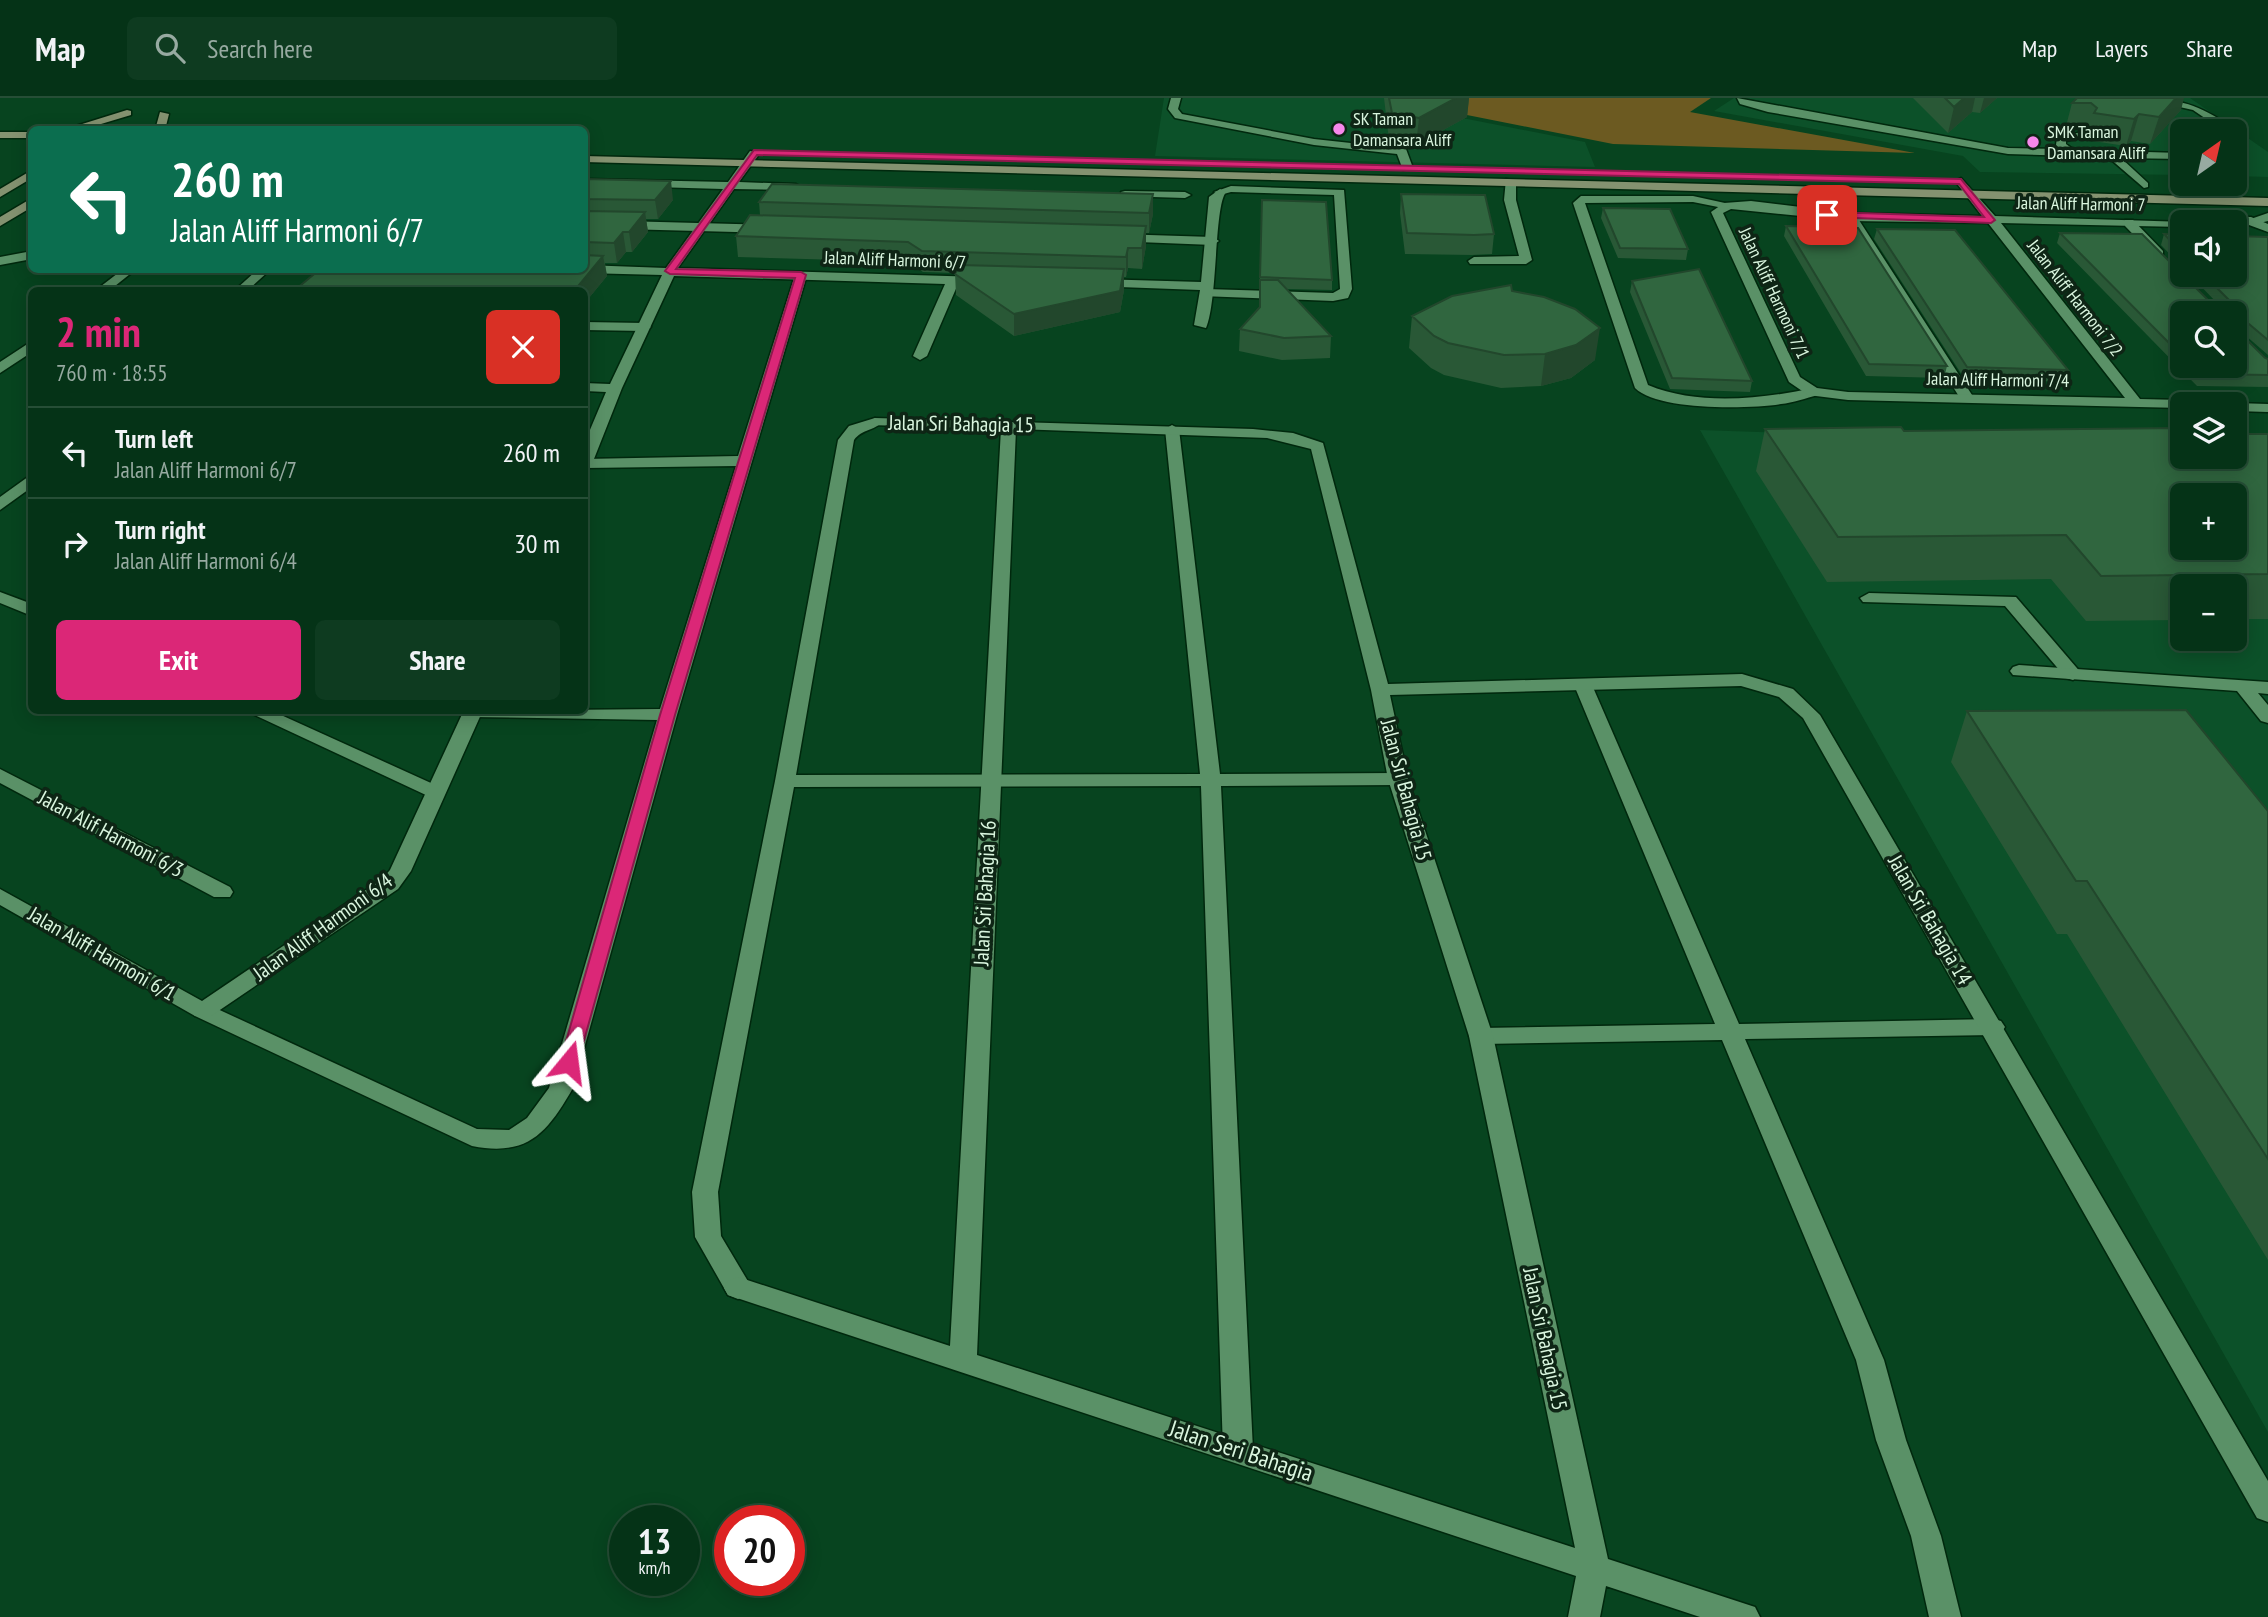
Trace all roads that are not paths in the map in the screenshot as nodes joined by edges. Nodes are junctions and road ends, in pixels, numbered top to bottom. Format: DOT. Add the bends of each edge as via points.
graph roads {
  1 [pos="1175,98"];
  2 [pos="1742,98"];
  3 [pos="2144,98"];
  4 [pos="127,113"];
  5 [pos="164,114"];
  6 [pos="2212,119"];
  7 [pos="82,126"];
  8 [pos="161,126"];
  9 [pos="0,135"];
  10 [pos="28,135"];
  11 [pos="2082,135"];
  12 [pos="2129,142"];
  13 [pos="0,146"];
  14 [pos="28,146"];
  15 [pos="588,148"];
  16 [pos="2073,154"];
  17 [pos="2113,156"];
  18 [pos="2143,156"];
  19 [pos="2170,156"];
  20 [pos="751,158"];
  21 [pos="588,159"];
  22 [pos="1408,168"];
  23 [pos="28,176"];
  24 [pos="1510,181"];
  25 [pos="1961,181"];
  26 [pos="588,182"];
  27 [pos="2026,183"];
  28 [pos="2131,185"];
  29 [pos="2144,185"];
  30 [pos="728,186"];
  31 [pos="2158,186"];
  32 [pos="811,187"];
  33 [pos="2247,188"];
  34 [pos="2268,189"];
  35 [pos="0,194"];
  36 [pos="1116,194"];
  37 [pos="1970,194"];
  38 [pos="1185,195"];
  39 [pos="2268,202"];
  40 [pos="28,204"];
  41 [pos="1728,205"];
  42 [pos="1851,217"];
  43 [pos="2268,217"];
  44 [pos="1991,220"];
  45 [pos="2247,221"];
  46 [pos="2251,221"];
  47 [pos="0,222"];
  48 [pos="2129,223"];
  49 [pos="2170,223"];
  50 [pos="588,224"];
  51 [pos="699,227"];
  52 [pos="2268,228"];
  53 [pos="782,229"];
  54 [pos="1102,238"];
  55 [pos="1213,241"];
  56 [pos="28,256"];
  57 [pos="5,259"];
  58 [pos="1474,261"];
  59 [pos="2170,265"];
  60 [pos="588,269"];
  61 [pos="670,271"];
  62 [pos="125,273"];
  63 [pos="261,273"];
  64 [pos="801,275"];
  65 [pos="953,280"];
  66 [pos="992,281"];
  67 [pos="1086,283"];
  68 [pos="106,287"];
  69 [pos="244,287"];
  70 [pos="1206,289"];
  71 [pos="1201,325"];
  72 [pos="588,326"];
  73 [pos="644,327"];
  74 [pos="28,348"];
  75 [pos="920,356"];
  76 [pos="0,369"];
  77 [pos="588,387"];
  78 [pos="615,388"];
  79 [pos="1813,392"];
  80 [pos="1968,398"];
  81 [pos="2136,403"];
  82 [pos="2170,404"];
  83 [pos="2247,407"];
  84 [pos="2268,408"];
  85 [pos="1009,426"];
  86 [pos="1172,429"];
  87 [pos="588,456"];
  88 [pos="746,461"];
  89 [pos="588,463"];
  90 [pos="28,482"];
  91 [pos="0,505"];
  92 [pos="0,597"];
  93 [pos="1869,598"];
  94 [pos="28,609"];
  95 [pos="2019,671"];
  96 [pos="2073,674"];
  97 [pos="1583,685"];
  98 [pos="2243,687"];
  99 [pos="2268,688"];
  100 [pos="1380,690"];
  101 [pos="588,713"];
  102 [pos="262,714"];
  103 [pos="473,714"];
  104 [pos="668,715"];
  105 [pos="2268,717"];
  106 [pos="0,775"];
  107 [pos="1398,779"];
  108 [pos="991,780"];
  109 [pos="1212,780"];
  110 [pos="785,781"];
  111 [pos="435,792"];
  112 [pos="222,892"];
  113 [pos="0,896"];
  114 [pos="204,1011"];
  115 [pos="1993,1027"];
  116 [pos="1732,1032"];
  117 [pos="1480,1036"];
  118 [pos="963,1361"];
  119 [pos="1238,1450"];
  120 [pos="2268,1509"];
  121 [pos="1594,1566"];
  122 [pos="1584,1617"];
  123 [pos="1744,1617"];
  124 [pos="1945,1617"];
  1 -- 22 [label="street" via="1173,110 1179,116 1314,142 1402,151"];
  2 -- 16 [label="street" via="1768,109 2008,151"];
  3 -- 6 [label="street" via="2196,108"];
  4 -- 7 [label="street"];
  5 -- 8 [label="street"];
  9 -- 10 [label="street"];
  11 -- 16 [label="street" via="2061,139 2061,145"];
  12 -- 18 [label="street" via="2143,150"];
  13 -- 14 [label="street"];
  15 -- 20 [label="street"];
  16 -- 17 [label="street"];
  17 -- 18 [label="street"];
  17 -- 29 [label="street"];
  18 -- 19 [label="street"];
  20 -- 21 [label="street"];
  20 -- 22 [label="street"];
  20 -- 24 [label="street"];
  20 -- 30 [label="street"];
  22 -- 25 [label="street"];
  23 -- 35 [label="street"];
  24 -- 37 [label="street"];
  24 -- 58 [label="street" via="1510,200 1526,261"];
  25 -- 27 [label="street"];
  25 -- 37 [label="street, Jalan Aliff Harmoni 7/2"];
  26 -- 30 [label="street"];
  28 -- 29 [label="street"];
  29 -- 31 [label="street"];
  30 -- 32 [label="street"];
  30 -- 51 [label="street"];
  33 -- 34 [label="street"];
  36 -- 38 [label="street"];
  37 -- 39 [label="street"];
  37 -- 44 [label="street, Jalan Aliff Harmoni 7/2"];
  40 -- 47 [label="street"];
  41 -- 42 [label="street, Jalan Aliff Harmoni 7"];
  41 -- 79 [label="street, Jalan Aliff Harmoni 7/1" via="1717,212 1794,379"];
  41 -- 79 [label="street, Jalan Aliff Harmoni 7/4" via="1693,199 1581,199 1642,388 1654,396 1682,399 1781,400"];
  42 -- 44 [label="street, Jalan Aliff Harmoni 7"];
  42 -- 80 [label="street"];
  43 -- 46 [label="street"];
  44 -- 48 [label="street, Jalan Aliff Harmoni 7"];
  44 -- 81 [label="street, Jalan Aliff Harmoni 7/2"];
  45 -- 46 [label="street"];
  46 -- 52 [label="street"];
  48 -- 49 [label="street, Jalan Aliff Harmoni 7"];
  48 -- 59 [label="street"];
  50 -- 51 [label="street"];
  51 -- 53 [label="street"];
  51 -- 61 [label="street"];
  54 -- 55 [label="street"];
  55 -- 70 [label="street"];
  55 -- 70 [label="street" via="1215,197 1220,192 1340,192 1346,289 1343,295 1333,297"];
  56 -- 57 [label="street"];
  60 -- 61 [label="street, Jalan Aliff Harmoni 6/7"];
  61 -- 64 [label="street, Jalan Aliff Harmoni 6/7"];
  61 -- 73 [label="street"];
  62 -- 68 [label="street"];
  63 -- 69 [label="street"];
  64 -- 65 [label="street, Jalan Aliff Harmoni 6/7"];
  64 -- 88 [label="street, Jalan Aliff Harmoni 6/1"];
  65 -- 66 [label="street, Jalan Aliff Harmoni 6/7"];
  65 -- 75 [label="street"];
  67 -- 70 [label="street"];
  70 -- 71 [label="street"];
  72 -- 73 [label="street"];
  73 -- 78 [label="street"];
  74 -- 76 [label="street"];
  77 -- 78 [label="street"];
  78 -- 87 [label="street"];
  79 -- 80 [label="street, Jalan Aliff Harmoni 7/4"];
  80 -- 81 [label="street, Jalan Aliff Harmoni 7/4"];
  81 -- 82 [label="street, Jalan Aliff Harmoni 7/4"];
  83 -- 84 [label="street"];
  85 -- 86 [label="street, Jalan Sri Bahagia 15"];
  85 -- 108 [label="street, Jalan Sri Bahagia 16"];
  85 -- 110 [label="street, Jalan Sri Bahagia 15" via="875,422 854,429 846,440"];
  86 -- 100 [label="street, Jalan Sri Bahagia 15" via="1284,436 1318,446"];
  86 -- 109 [label="street"];
  88 -- 89 [label="street"];
  88 -- 104 [label="street, Jalan Aliff Harmoni 6/1"];
  90 -- 91 [label="street"];
  92 -- 94 [label="street"];
  93 -- 96 [label="street" via="2010,601"];
  95 -- 96 [label="street"];
  96 -- 98 [label="street"];
  97 -- 100 [label="street, Jalan Sri Bahagia 14"];
  97 -- 115 [label="street, Jalan Sri Bahagia 14" via="1742,680 1786,693 1811,715"];
  97 -- 116 [label="street"];
  98 -- 99 [label="street"];
  98 -- 105 [label="street"];
  100 -- 107 [label="street, Jalan Sri Bahagia 15"];
  101 -- 104 [label="street"];
  102 -- 111 [label="street"];
  103 -- 111 [label="street, Jalan Aliff Harmoni 6/4"];
  104 -- 114 [label="street, Jalan Aliff Harmoni 6/1" via="561,1088 531,1130 512,1140 491,1142 472,1137"];
  106 -- 112 [label="street, Jalan Alif Harmoni 6/3"];
  107 -- 109 [label="street"];
  107 -- 117 [label="street, Jalan Sri Bahagia 15"];
  108 -- 109 [label="street"];
  108 -- 110 [label="street"];
  108 -- 118 [label="street, Jalan Sri Bahagia 16"];
  109 -- 119 [label="street"];
  110 -- 118 [label="street, Jalan Seri Bahagia" via="705,1192 708,1237 738,1288"];
  111 -- 114 [label="street, Jalan Aliff Harmoni 6/4" via="390,884"];
  113 -- 114 [label="street, Jalan Aliff Harmoni 6/1"];
  115 -- 116 [label="street"];
  115 -- 120 [label="street, Jalan Sri Bahagia 14"];
  116 -- 117 [label="street"];
  116 -- 124 [label="street" via="1870,1360 1891,1440 1926,1536"];
  117 -- 121 [label="street, Jalan Sri Bahagia 15"];
  118 -- 119 [label="street, Jalan Seri Bahagia"];
  119 -- 121 [label="street, Jalan Seri Bahagia"];
  121 -- 122 [label="street"];
  121 -- 123 [label="street, Jalan Seri Bahagia"];
}
